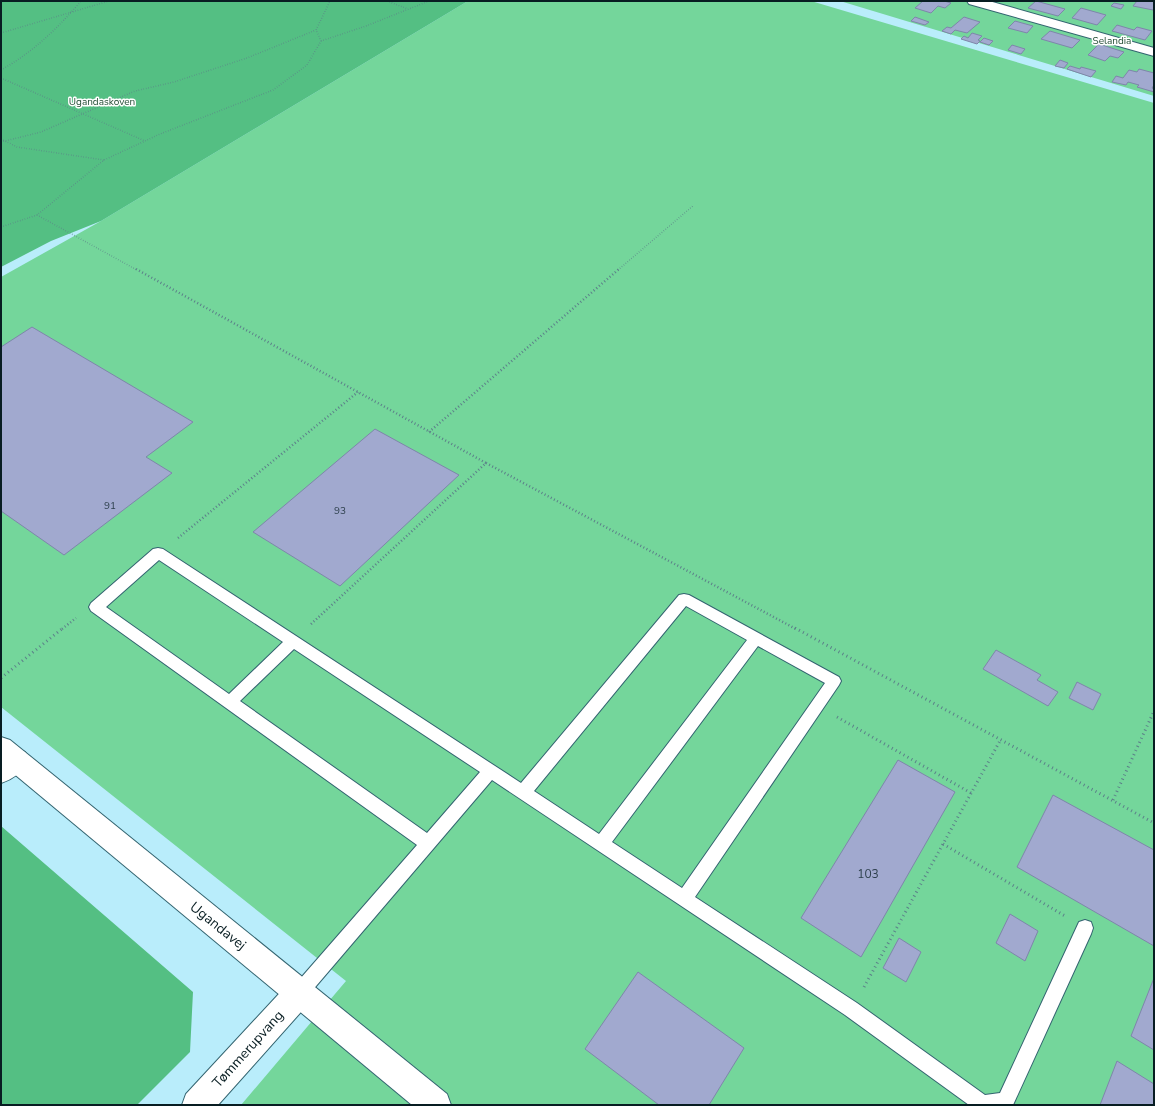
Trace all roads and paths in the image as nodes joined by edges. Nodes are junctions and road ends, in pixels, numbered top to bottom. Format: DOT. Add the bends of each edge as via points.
graph roads {
  1 [pos="81,1"];
  2 [pos="109,1"];
  3 [pos="330,1"];
  4 [pos="387,1"];
  5 [pos="429,1"];
  6 [pos="974,1"];
  7 [pos="408,9"];
  8 [pos="69,13"];
  9 [pos="316,30"];
  10 [pos="1,33"];
  11 [pos="321,41"];
  12 [pos="1154,52"];
  13 [pos="1,70"];
  14 [pos="1,78"];
  15 [pos="83,114"];
  16 [pos="1,141"];
  17 [pos="4,141"];
  18 [pos="146,141"];
  19 [pos="104,160"];
  20 [pos="694,205"];
  21 [pos="37,215"];
  22 [pos="1,226"];
  23 [pos="358,392"];
  24 [pos="429,432"];
  25 [pos="486,463"];
  26 [pos="158,553"];
  27 [pos="96,608"];
  28 [pos="756,638"];
  29 [pos="292,641"];
  30 [pos="1,678"];
  31 [pos="230,702"];
  32 [pos="817,706"];
  33 [pos="1154,711"];
  34 [pos="1001,739"];
  35 [pos="6,760"];
  36 [pos="491,771"];
  37 [pos="523,792"];
  38 [pos="971,793"];
  39 [pos="1113,800"];
  40 [pos="1154,823"];
  41 [pos="428,843"];
  42 [pos="600,844"];
  43 [pos="943,844"];
  44 [pos="684,899"];
  45 [pos="1085,928"];
  46 [pos="298,993"];
  47 [pos="851,1010"];
  48 [pos="196,1105"];
  49 [pos="436,1105"];
  1 -- 8 [label="path"];
  2 -- 8 [label="path"];
  3 -- 9 [label="path"];
  4 -- 7 [label="path"];
  5 -- 7 [label="path"];
  6 -- 12 [label="street"];
  7 -- 11 [label="path"];
  8 -- 10 [label="path"];
  8 -- 13 [label="path" via="58,27 22,58"];
  9 -- 11 [label="path"];
  9 -- 15 [label="path" via="248,58 174,82 135,91"];
  11 -- 18 [label="path" via="307,65 273,90"];
  14 -- 15 [label="path"];
  15 -- 17 [label="path" via="41,132"];
  15 -- 18 [label="path"];
  16 -- 17 [label="path"];
  17 -- 19 [label="path" via="18,147"];
  18 -- 19 [label="path"];
  19 -- 21 [label="path"];
  20 -- 24 [label="path"];
  21 -- 22 [label="path"];
  21 -- 23 [label="path"];
  23 -- 24 [label="path"];
  23 -- 26 [label="path"];
  24 -- 25 [label="path"];
  25 -- 29 [label="path"];
  25 -- 34 [label="path"];
  26 -- 27 [label="lane"];
  26 -- 29 [label="lane"];
  27 -- 30 [label="path" via="82,614"];
  27 -- 31 [label="lane"];
  28 -- 32 [label="lane" via="834,681"];
  28 -- 37 [label="lane" via="684,599"];
  28 -- 42 [label="lane"];
  29 -- 31 [label="lane"];
  29 -- 36 [label="lane"];
  31 -- 41 [label="lane"];
  32 -- 38 [label="path"];
  32 -- 44 [label="lane"];
  33 -- 39 [label="path"];
  34 -- 38 [label="path"];
  34 -- 39 [label="path"];
  35 -- 46 [label="street, Ugandavej"];
  36 -- 37 [label="lane"];
  36 -- 41 [label="lane"];
  37 -- 42 [label="lane"];
  38 -- 43 [label="path"];
  39 -- 40 [label="path"];
  41 -- 46 [label="lane"];
  42 -- 44 [label="lane"];
  43 -- 45 [label="path"];
  43 -- 47 [label="path"];
  44 -- 47 [label="lane"];
  45 -- 47 [label="lane" via="1005,1102 983,1104"];
  46 -- 48 [label="street, Tømmerupvang"];
  46 -- 49 [label="street, Ugandavej"];
}
